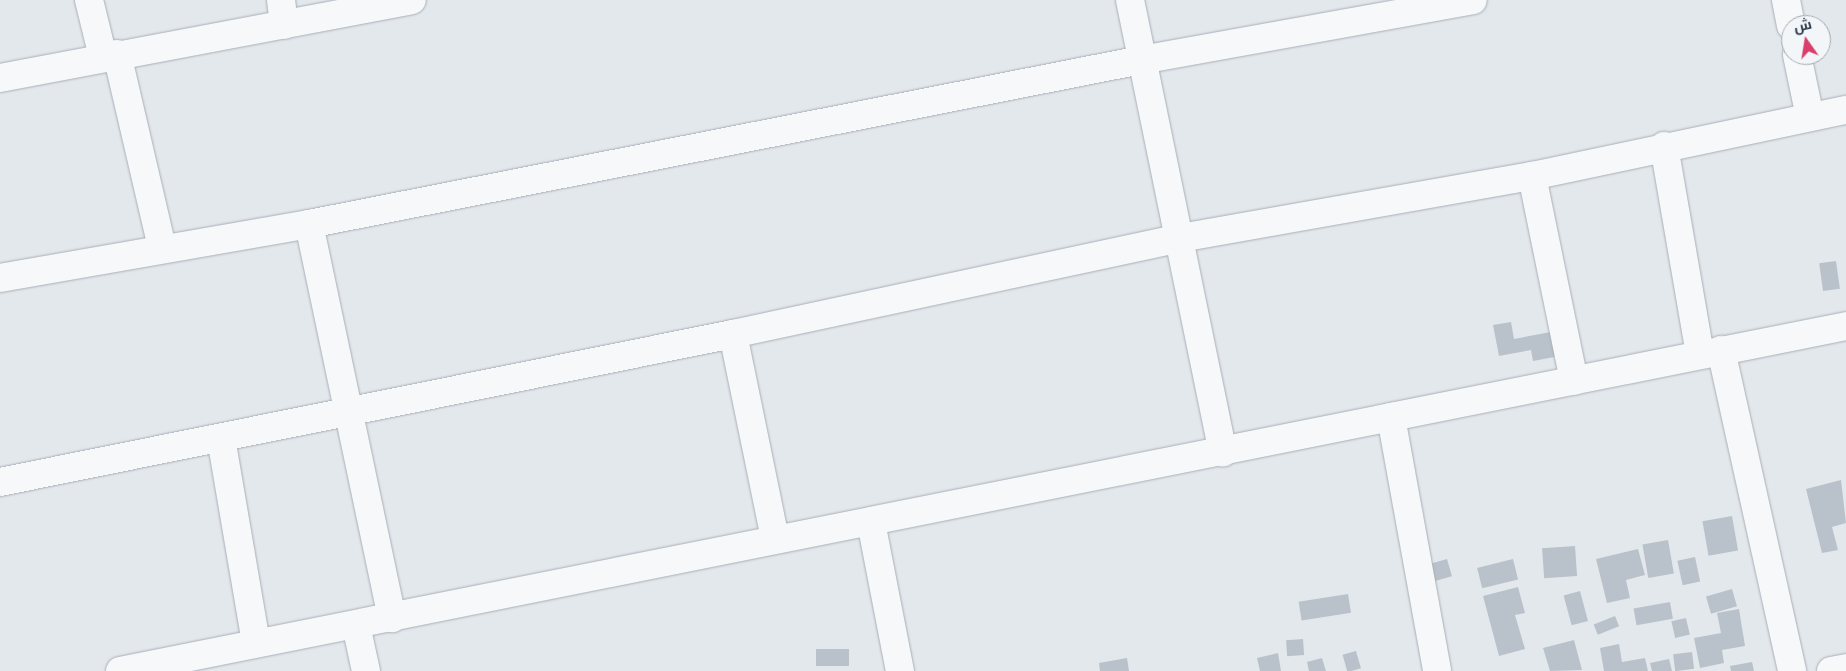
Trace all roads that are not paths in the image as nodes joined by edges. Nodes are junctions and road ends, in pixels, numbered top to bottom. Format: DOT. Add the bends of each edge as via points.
graph roads {
  1 [pos="90,0"];
  2 [pos="412,0"];
  3 [pos="1130,0"];
  4 [pos="1473,0"];
  5 [pos="1786,0"];
  6 [pos="1396,7"];
  7 [pos="282,13"];
  8 [pos="1789,15"];
  9 [pos="110,56"];
  10 [pos="1140,60"];
  11 [pos="1799,65"];
  12 [pos="0,78"];
  13 [pos="1846,110"];
  14 [pos="1810,117"];
  15 [pos="1664,146"];
  16 [pos="1532,176"];
  17 [pos="309,224"];
  18 [pos="1180,238"];
  19 [pos="162,248"];
  20 [pos="0,278"];
  21 [pos="1846,326"];
  22 [pos="733,334"];
  23 [pos="1710,352"];
  24 [pos="1574,380"];
  25 [pos="347,412"];
  26 [pos="1391,417"];
  27 [pos="221,438"];
  28 [pos="1223,453"];
  29 [pos="0,482"];
  30 [pos="870,522"];
  31 [pos="775,540"];
  32 [pos="392,618"];
  33 [pos="356,625"];
  34 [pos="256,643"];
  35 [pos="1846,668"];
  36 [pos="120,671"];
  37 [pos="366,671"];
  38 [pos="900,671"];
  39 [pos="1437,671"];
  40 [pos="1792,671"];
  41 [pos="1831,671"];
  1 -- 9 [label="street"];
  2 -- 7 [label="street"];
  3 -- 10 [label="street"];
  4 -- 6 [label="street"];
  5 -- 8 [label="street"];
  6 -- 10 [label="street"];
  7 -- 9 [label="street"];
  9 -- 12 [label="street"];
  9 -- 19 [label="street"];
  10 -- 17 [label="street"];
  10 -- 18 [label="street"];
  11 -- 14 [label="street"];
  13 -- 14 [label="street"];
  14 -- 15 [label="street"];
  15 -- 16 [label="street"];
  15 -- 23 [label="street"];
  16 -- 18 [label="street"];
  16 -- 24 [label="street"];
  17 -- 19 [label="street"];
  17 -- 25 [label="street"];
  18 -- 22 [label="street"];
  18 -- 28 [label="street"];
  19 -- 20 [label="street"];
  21 -- 23 [label="street"];
  22 -- 25 [label="street"];
  22 -- 31 [label="street"];
  23 -- 24 [label="street"];
  23 -- 40 [label="street"];
  24 -- 26 [label="street"];
  25 -- 27 [label="street"];
  25 -- 32 [label="street"];
  26 -- 28 [label="street"];
  26 -- 39 [label="street"];
  27 -- 29 [label="street"];
  27 -- 34 [label="street"];
  28 -- 30 [label="street"];
  30 -- 31 [label="street"];
  30 -- 38 [label="street"];
  31 -- 32 [label="street"];
  32 -- 33 [label="street"];
  33 -- 34 [label="street"];
  33 -- 37 [label="street"];
  34 -- 36 [label="street"];
  35 -- 41 [label="street"];
}
